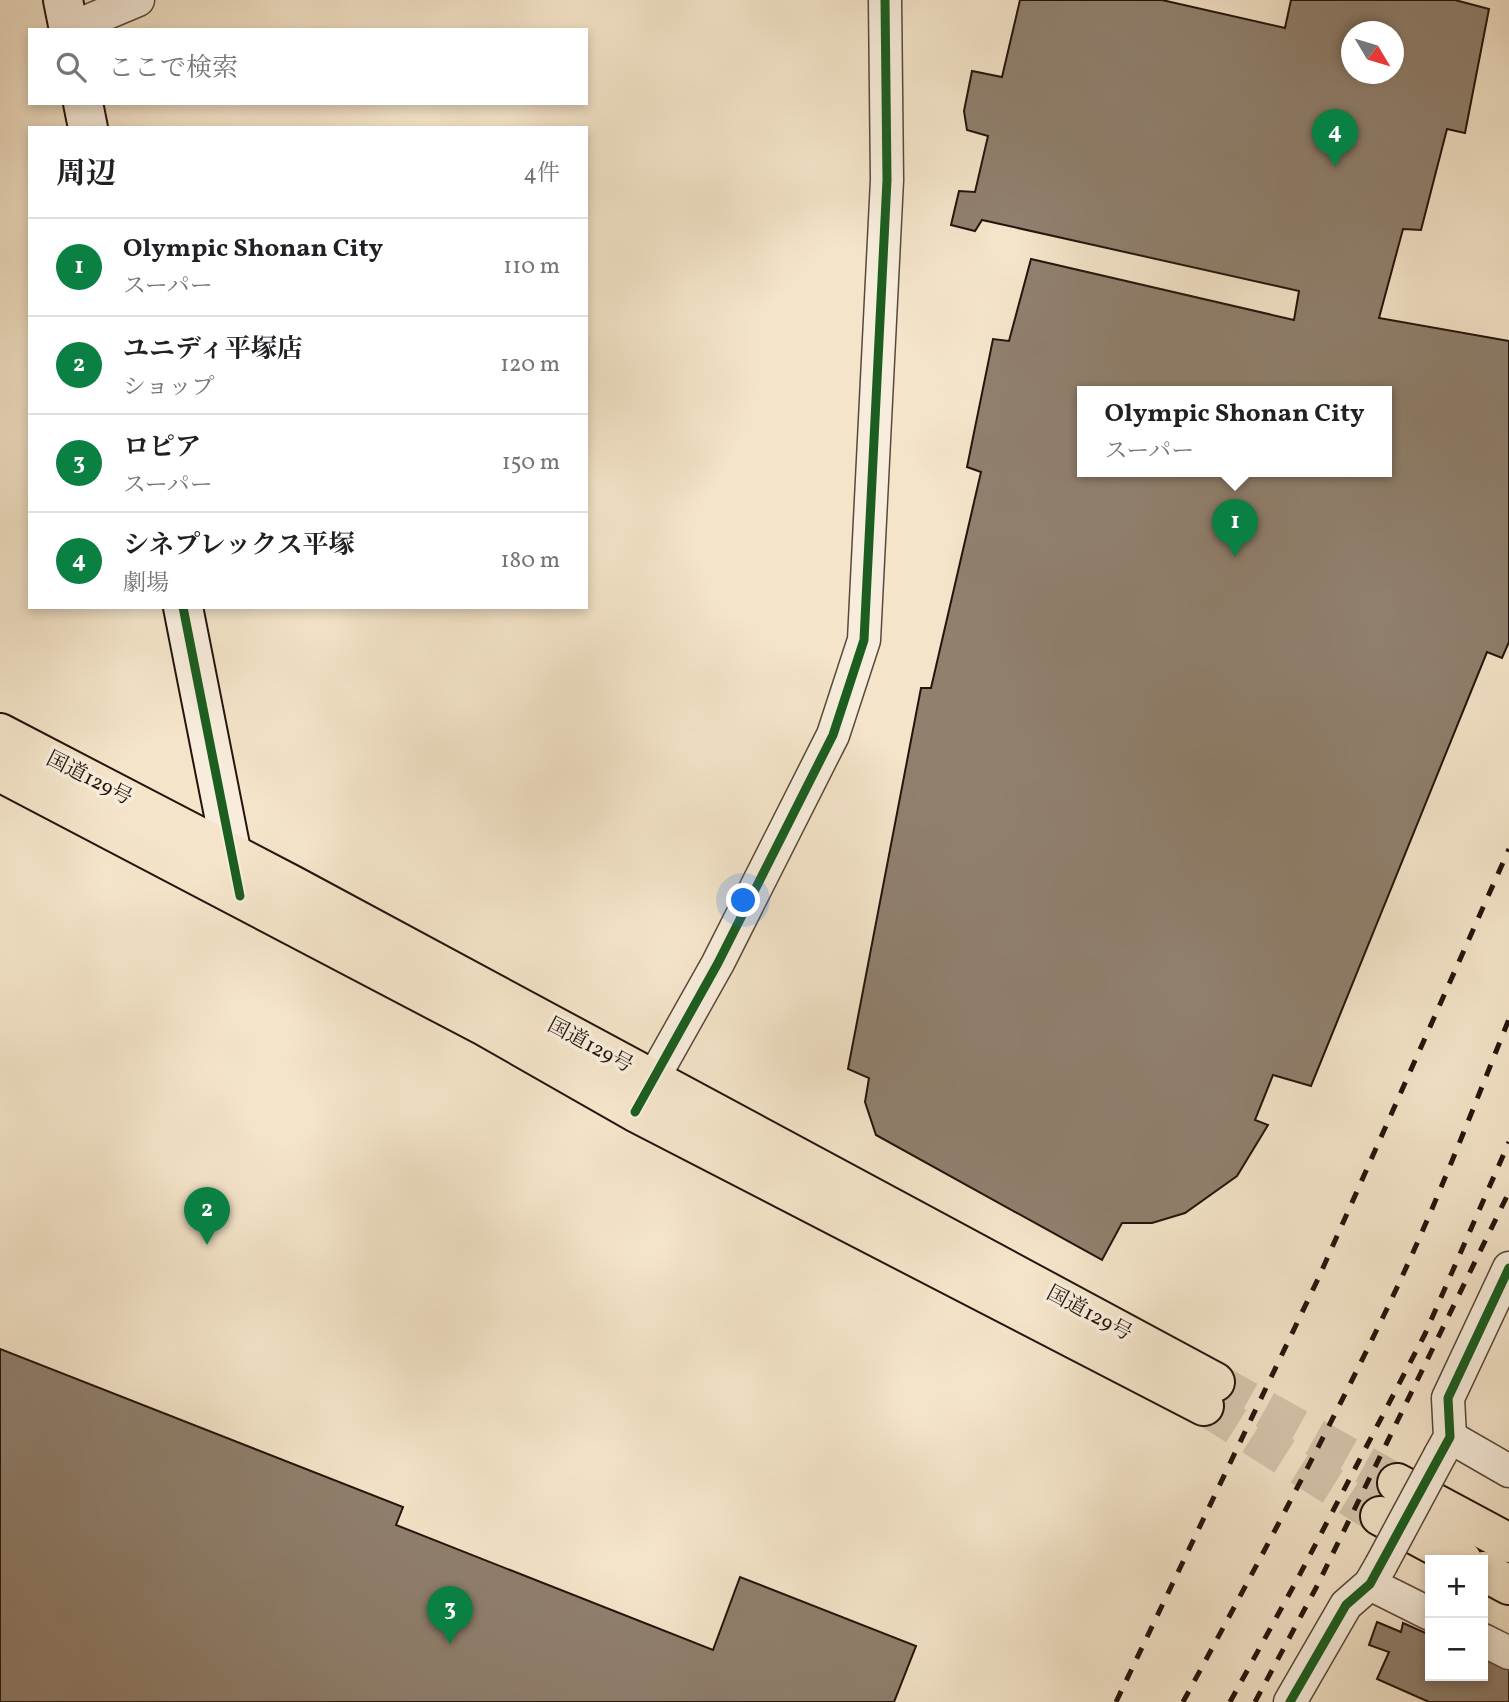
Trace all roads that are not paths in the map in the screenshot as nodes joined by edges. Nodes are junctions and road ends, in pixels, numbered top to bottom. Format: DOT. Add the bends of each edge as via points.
graph roads {
  1 [pos="138,0"];
  2 [pos="885,0"];
  3 [pos="67,19"];
  4 [pos="83,105"];
  5 [pos="88,126"];
  6 [pos="183,609"];
  7 [pos="0,733"];
  8 [pos="0,772"];
  9 [pos="230,853"];
  10 [pos="240,896"];
  11 [pos="643,1095"];
  12 [pos="1509,1268"];
  13 [pos="1209,1394"];
  14 [pos="1445,1446"];
  15 [pos="1509,1471"];
  16 [pos="1509,1543"];
  17 [pos="1456,1555"];
  18 [pos="1488,1574"];
  19 [pos="1376,1575"];
  20 [pos="1509,1585"];
  21 [pos="1425,1610"];
  22 [pos="1488,1642"];
  23 [pos="1509,1653"];
  24 [pos="1290,1702"];
  1 -- 3 [label="street"];
  2 -- 11 [label="street" via="887,180 864,640 833,735 718,963"];
  4 -- 5 [label="street"];
  6 -- 9 [label="street"];
  7 -- 9 [label="highway, 国道129号"];
  8 -- 10 [label="highway, 国道129号"];
  9 -- 10 [label="street"];
  9 -- 11 [label="highway, 国道129号"];
  10 -- 11 [label="highway, 国道129号" via="486,1027"];
  11 -- 13 [label="highway, 国道129号"];
  12 -- 14 [label="street" via="1448,1398"];
  14 -- 15 [label="street"];
  14 -- 19 [label="street, bridge"];
  16 -- 17 [label="highway" via="1388,1500"];
  18 -- 20 [label="highway"];
  19 -- 21 [label="street"];
  19 -- 24 [label="street" via="1346,1605"];
  22 -- 23 [label="street"];
}
